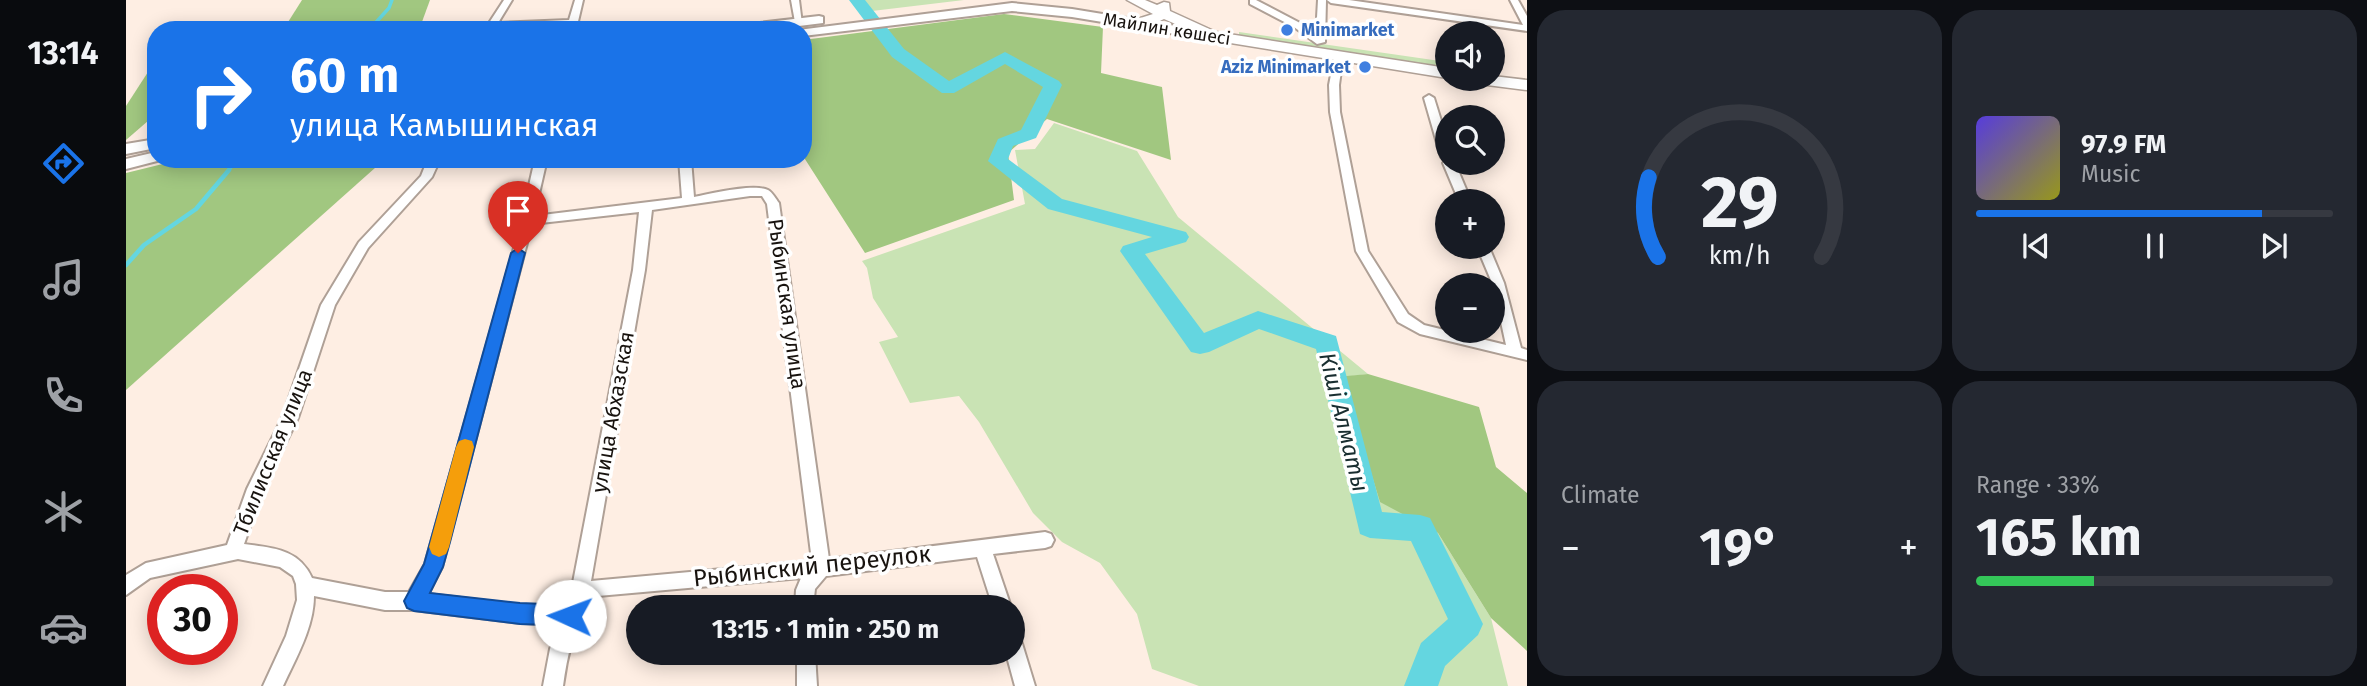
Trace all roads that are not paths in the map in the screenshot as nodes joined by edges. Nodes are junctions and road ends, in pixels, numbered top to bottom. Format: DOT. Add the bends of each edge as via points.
graph roads {
  1 [pos="508,0"];
  2 [pos="579,0"];
  3 [pos="795,0"];
  4 [pos="991,0"];
  5 [pos="1032,0"];
  6 [pos="1134,0"];
  7 [pos="1322,0"];
  8 [pos="1331,0"];
  9 [pos="1409,0"];
  10 [pos="1514,0"];
  11 [pos="1253,2"];
  12 [pos="1163,11"];
  13 [pos="1413,12"];
  14 [pos="893,16"];
  15 [pos="495,21"];
  16 [pos="573,21"];
  17 [pos="800,21"];
  18 [pos="1136,24"];
  19 [pos="812,26"];
  20 [pos="1527,26"];
  21 [pos="1211,31"];
  22 [pos="1320,42"];
  23 [pos="1338,56"];
  24 [pos="1435,59"];
  25 [pos="1505,68"];
  26 [pos="1527,70"];
  27 [pos="1435,72"];
  28 [pos="1505,82"];
  29 [pos="1527,85"];
  30 [pos="1429,98"];
  31 [pos="1435,118"];
  32 [pos="147,145"];
  33 [pos="126,149"];
  34 [pos="147,159"];
  35 [pos="126,164"];
  36 [pos="430,168"];
  37 [pos="539,168"];
  38 [pos="686,168"];
  39 [pos="688,200"];
  40 [pos="646,207"];
  41 [pos="527,221"];
  42 [pos="1488,259"];
  43 [pos="1521,353"];
  44 [pos="1045,540"];
  45 [pos="982,547"];
  46 [pos="238,551"];
  47 [pos="822,568"];
  48 [pos="126,586"];
  49 [pos="307,586"];
  50 [pos="580,593"];
  51 [pos="803,595"];
  52 [pos="998,595"];
  53 [pos="414,601"];
  54 [pos="570,616"];
  55 [pos="806,665"];
  56 [pos="1019,665"];
  57 [pos="273,686"];
  58 [pos="553,686"];
  59 [pos="807,686"];
  60 [pos="1025,686"];
  1 -- 15 [label="street"];
  2 -- 16 [label="street"];
  3 -- 17 [label="street"];
  4 -- 14 [label="main road, Майлин көшесі"];
  5 -- 12 [label="main road, Майлин көшесі"];
  6 -- 12 [label="main road"];
  7 -- 22 [label="street"];
  8 -- 13 [label="street"];
  9 -- 13 [label="street"];
  10 -- 20 [label="street"];
  11 -- 22 [label="street" via="1297,24"];
  12 -- 18 [label="main road"];
  12 -- 21 [label="main road"];
  13 -- 20 [label="street"];
  14 -- 18 [label="main road, Майлин көшесі" via="1012,7"];
  14 -- 19 [label="main road, Майлин көшесі"];
  18 -- 21 [label="main road, Майлин көшесі"];
  21 -- 22 [label="main road, Майлин көшесі"];
  21 -- 23 [label="main road, Майлин көшесі"];
  22 -- 24 [label="main road, Майлин көшесі"];
  23 -- 27 [label="main road, Майлин көшесі"];
  23 -- 43 [label="street" via="1335,112 1368,262 1409,324"];
  25 -- 26 [label="main road"];
  28 -- 29 [label="main road"];
  30 -- 31 [label="street"];
  32 -- 33 [label="main road"];
  34 -- 35 [label="main road"];
  36 -- 46 [label="street, Тбилисская улица" via="363,245 328,306 290,418 255,489 236,542"];
  37 -- 41 [label="street"];
  38 -- 39 [label="street"];
  39 -- 40 [label="street, Рыбинская улица"];
  39 -- 47 [label="street, Рыбинская улица" via="750,192 765,193 774,203"];
  40 -- 41 [label="street, Рыбинская улица"];
  40 -- 50 [label="street, улица Абхазская" via="639,270"];
  41 -- 53 [label="street" via="433,567"];
  42 -- 43 [label="street"];
  44 -- 45 [label="street, Рыбинский переулок"];
  45 -- 47 [label="street, Рыбинский переулок"];
  45 -- 52 [label="street"];
  46 -- 48 [label="street" via="146,571"];
  46 -- 49 [label="street, Тбилисская улица" via="288,561 304,575"];
  47 -- 50 [label="street, Рыбинский переулок" via="598,587"];
  47 -- 51 [label="street" via="808,579"];
  49 -- 53 [label="street" via="386,601"];
  49 -- 57 [label="street" via="301,623"];
  50 -- 54 [label="street, улица Абхазская"];
  53 -- 54 [label="street"];
  54 -- 58 [label="street, улица Абхазская"];
  55 -- 59 [label="street"];
  56 -- 60 [label="street"];
}
